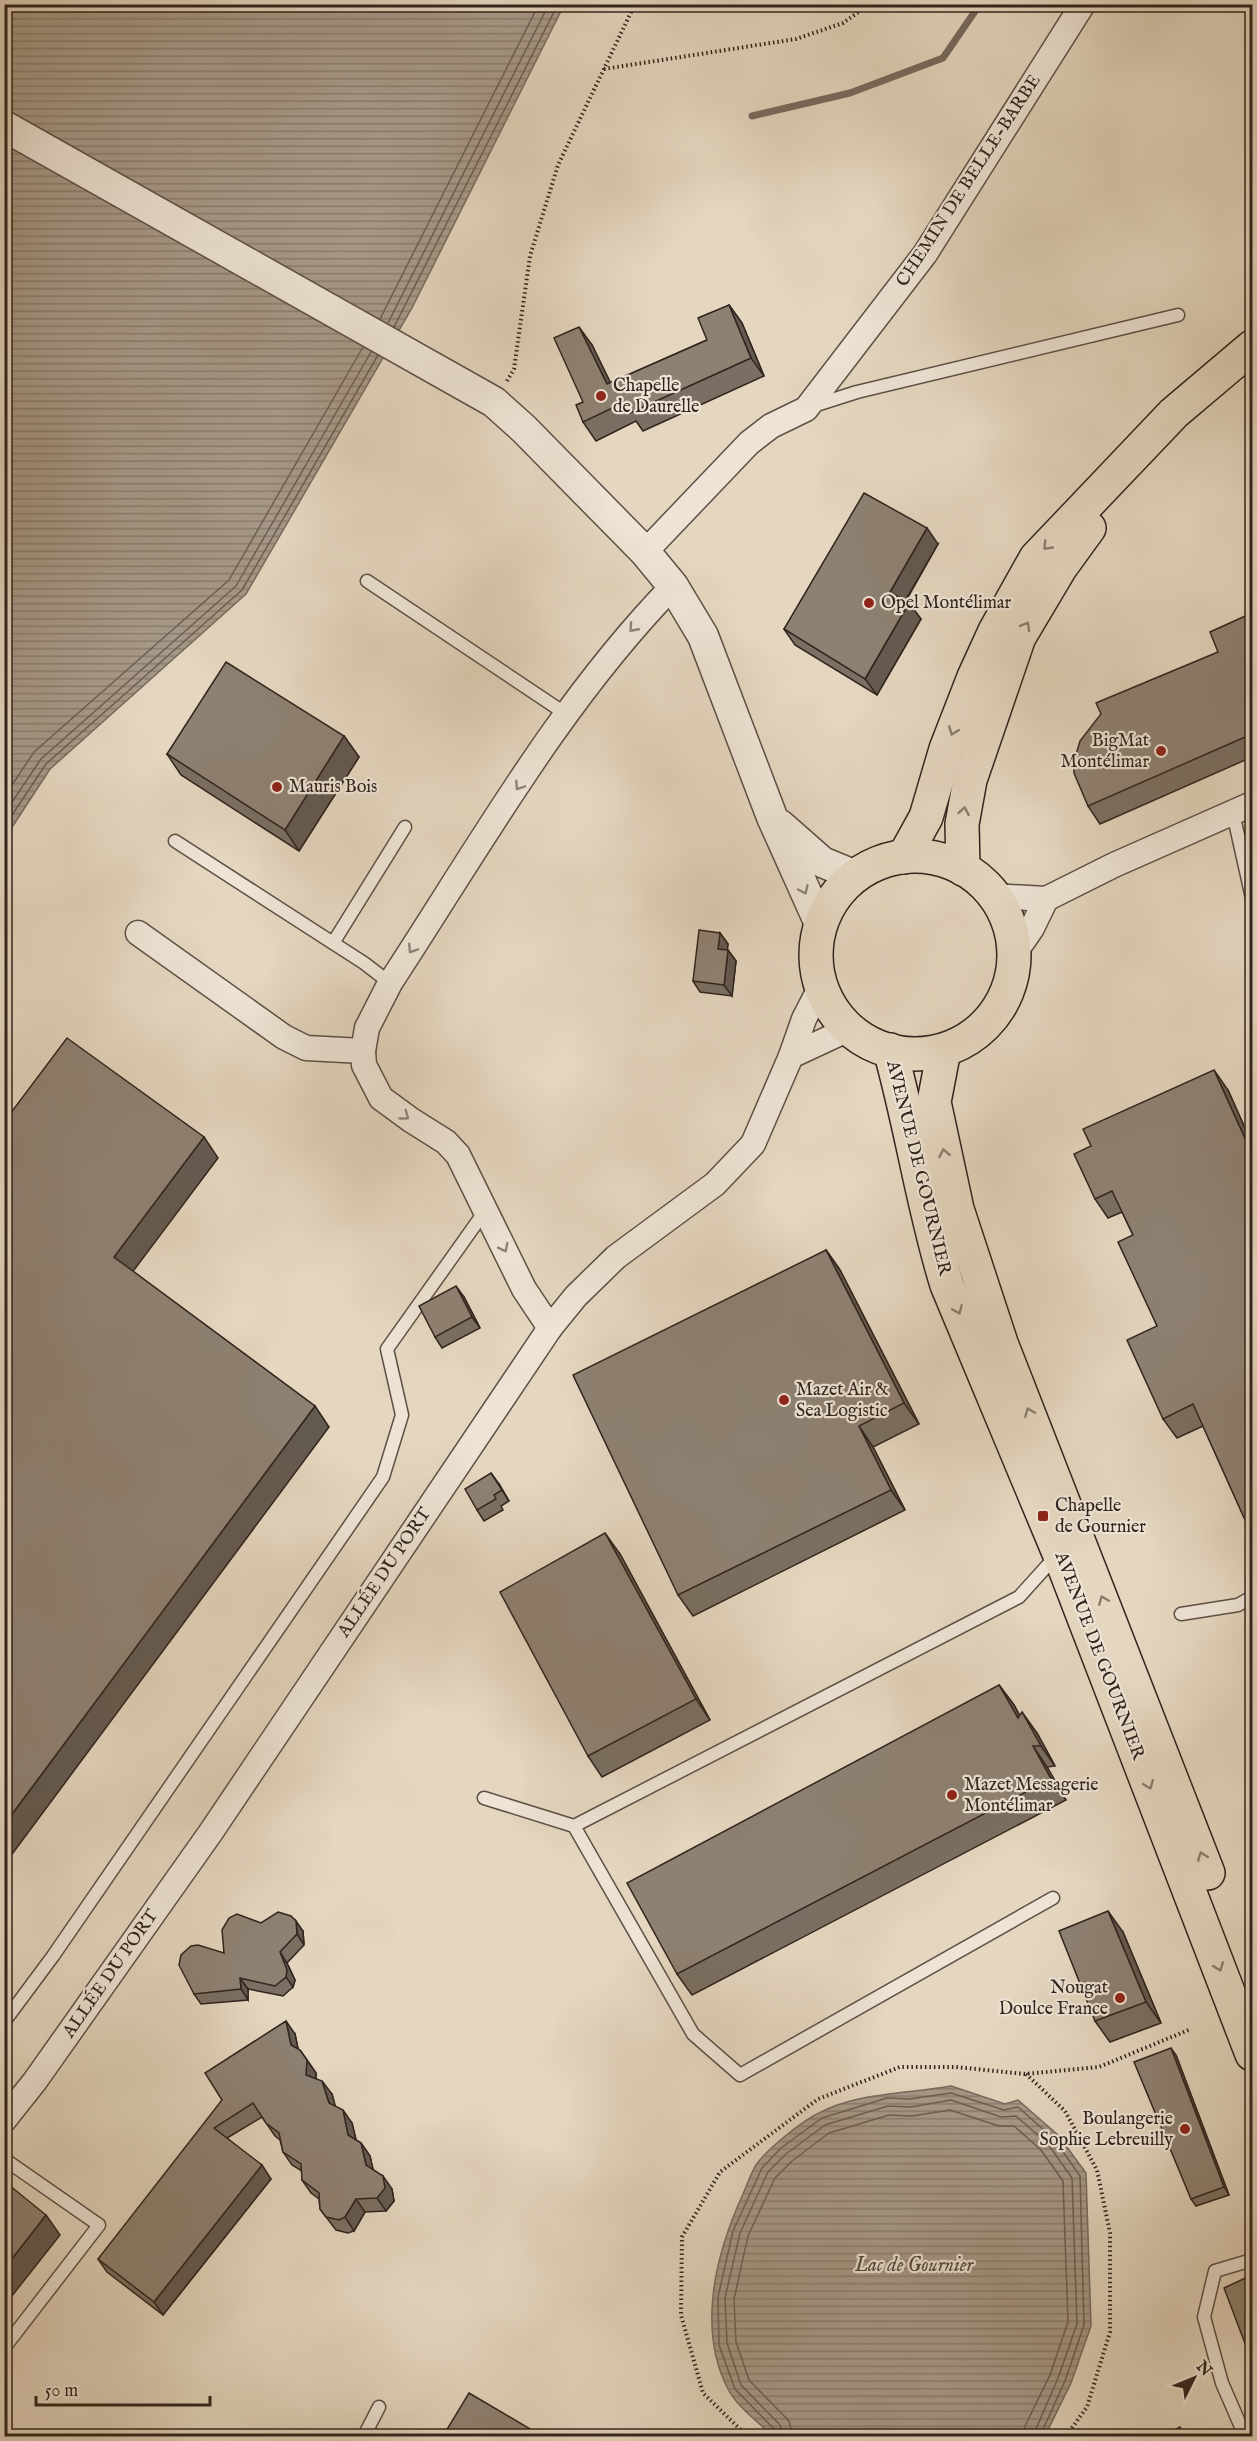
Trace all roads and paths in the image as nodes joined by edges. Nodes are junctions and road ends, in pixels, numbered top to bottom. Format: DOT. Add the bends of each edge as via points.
graph roads {
  1 [pos="635,4"];
  2 [pos="870,4"];
  3 [pos="1083,4"];
  4 [pos="604,69"];
  5 [pos="4,126"];
  6 [pos="1178,315"];
  7 [pos="1252,347"];
  8 [pos="494,402"];
  9 [pos="806,409"];
  10 [pos="1174,413"];
  11 [pos="645,552"];
  12 [pos="367,580"];
  13 [pos="673,586"];
  14 [pos="566,714"];
  15 [pos="1243,809"];
  16 [pos="772,817"];
  17 [pos="405,827"];
  18 [pos="175,841"];
  19 [pos="904,857"];
  20 [pos="1248,861"];
  21 [pos="963,869"];
  22 [pos="856,876"];
  23 [pos="993,896"];
  24 [pos="1252,898"];
  25 [pos="1046,899"];
  26 [pos="821,926"];
  27 [pos="138,933"];
  28 [pos="333,943"];
  29 [pos="1014,954"];
  30 [pos="390,983"];
  31 [pos="821,986"];
  32 [pos="846,1026"];
  33 [pos="890,1050"];
  34 [pos="944,1050"];
  35 [pos="363,1051"];
  36 [pos="791,1056"];
  37 [pos="485,1211"];
  38 [pos="550,1328"];
  39 [pos="1070,1549"];
  40 [pos="1252,1597"];
  41 [pos="1181,1614"];
  42 [pos="484,1798"];
  43 [pos="574,1826"];
  44 [pos="1053,1898"];
  45 [pos="1252,1989"];
  46 [pos="4,2022"];
  47 [pos="1191,2029"];
  48 [pos="1252,2054"];
  49 [pos="1025,2074"];
  50 [pos="4,2120"];
  51 [pos="4,2159"];
  52 [pos="1252,2260"];
  53 [pos="4,2349"];
  54 [pos="379,2407"];
  55 [pos="364,2436"];
  56 [pos="747,2436"];
  57 [pos="1066,2436"];
  58 [pos="1245,2436"];
  1 -- 4 [label="path"];
  2 -- 4 [label="path" via="843,23 796,39"];
  3 -- 9 [label="street, CHEMIN DE BELLE-BARBE" via="925,254"];
  4 -- 8 [label="path" via="558,165 530,256 514,369"];
  5 -- 8 [label="street"];
  6 -- 9 [label="lane" via="857,392"];
  7 -- 10 [label="main road"];
  8 -- 11 [label="street"];
  9 -- 11 [label="street, CHEMIN DE BELLE-BARBE" via="749,442"];
  10 -- 19 [label="main road, one-way" via="1036,558 974,676 926,817"];
  21 -- 10 [label="main road, one-way" via="962,824 970,780 1019,637 1060,568"];
  11 -- 13 [label="street"];
  12 -- 14 [label="lane"];
  13 -- 14 [label="street, one-way" via="630,630"];
  13 -- 16 [label="street" via="703,636"];
  14 -- 30 [label="street, one-way"];
  15 -- 20 [label="lane"];
  15 -- 25 [label="street"];
  16 -- 22 [label="street" via="822,862"];
  16 -- 26 [label="street, one-way"];
  17 -- 28 [label="lane"];
  18 -- 28 [label="lane"];
  19 -- 21 [label="main road" via="944,861"];
  19 -- 22 [label="main road" via="875,865"];
  20 -- 24 [label="lane"];
  21 -- 23 [label="main road"];
  22 -- 26 [label="main road" via="830,904"];
  23 -- 25 [label="street"];
  23 -- 29 [label="main road" via="1006,918"];
  25 -- 29 [label="street"];
  26 -- 31 [label="main road" via="816,952"];
  27 -- 35 [label="street" via="284,1037 306,1048"];
  28 -- 30 [label="lane"];
  29 -- 34 [label="main road" via="1007,989 989,1020 961,1043"];
  30 -- 35 [label="street" via="367,1028"];
  31 -- 32 [label="main road"];
  31 -- 36 [label="street, ALLÉE DU PORT"];
  32 -- 33 [label="main road" via="866,1041"];
  32 -- 36 [label="street" via="836,1035"];
  33 -- 34 [label="main road"];
  33 -- 39 [label="main road, AVENUE DE GOURNIER, one-way" via="947,1285"];
  39 -- 34 [label="main road, AVENUE DE GOURNIER, one-way" via="957,1209 934,1102"];
  35 -- 37 [label="street, one-way" via="364,1065 381,1098 446,1142 458,1155"];
  36 -- 38 [label="street, ALLÉE DU PORT" via="753,1144 715,1184 629,1245 576,1296"];
  37 -- 38 [label="street, one-way" via="524,1289"];
  37 -- 46 [label="lane" via="387,1349 402,1415 383,1478"];
  38 -- 50 [label="street, ALLÉE DU PORT" via="211,1832"];
  39 -- 43 [label="lane" via="1019,1597"];
  45 -- 39 [label="main road, AVENUE DE GOURNIER, one-way"];
  39 -- 48 [label="main road, AVENUE DE GOURNIER, one-way"];
  40 -- 41 [label="lane" via="1238,1605"];
  42 -- 43 [label="lane"];
  43 -- 44 [label="lane" via="693,2034 740,2075"];
  47 -- 49 [label="path" via="1099,2067"];
  49 -- 56 [label="path" via="956,2067 900,2067 818,2099 720,2172 681,2237 681,2315 703,2393"];
  49 -- 57 [label="path" via="1065,2111 1097,2170 1110,2234 1110,2332 1088,2407"];
  51 -- 53 [label="lane" via="99,2225"];
  52 -- 58 [label="lane" via="1215,2271 1204,2317 1222,2383"];
  54 -- 55 [label="lane"];
}
